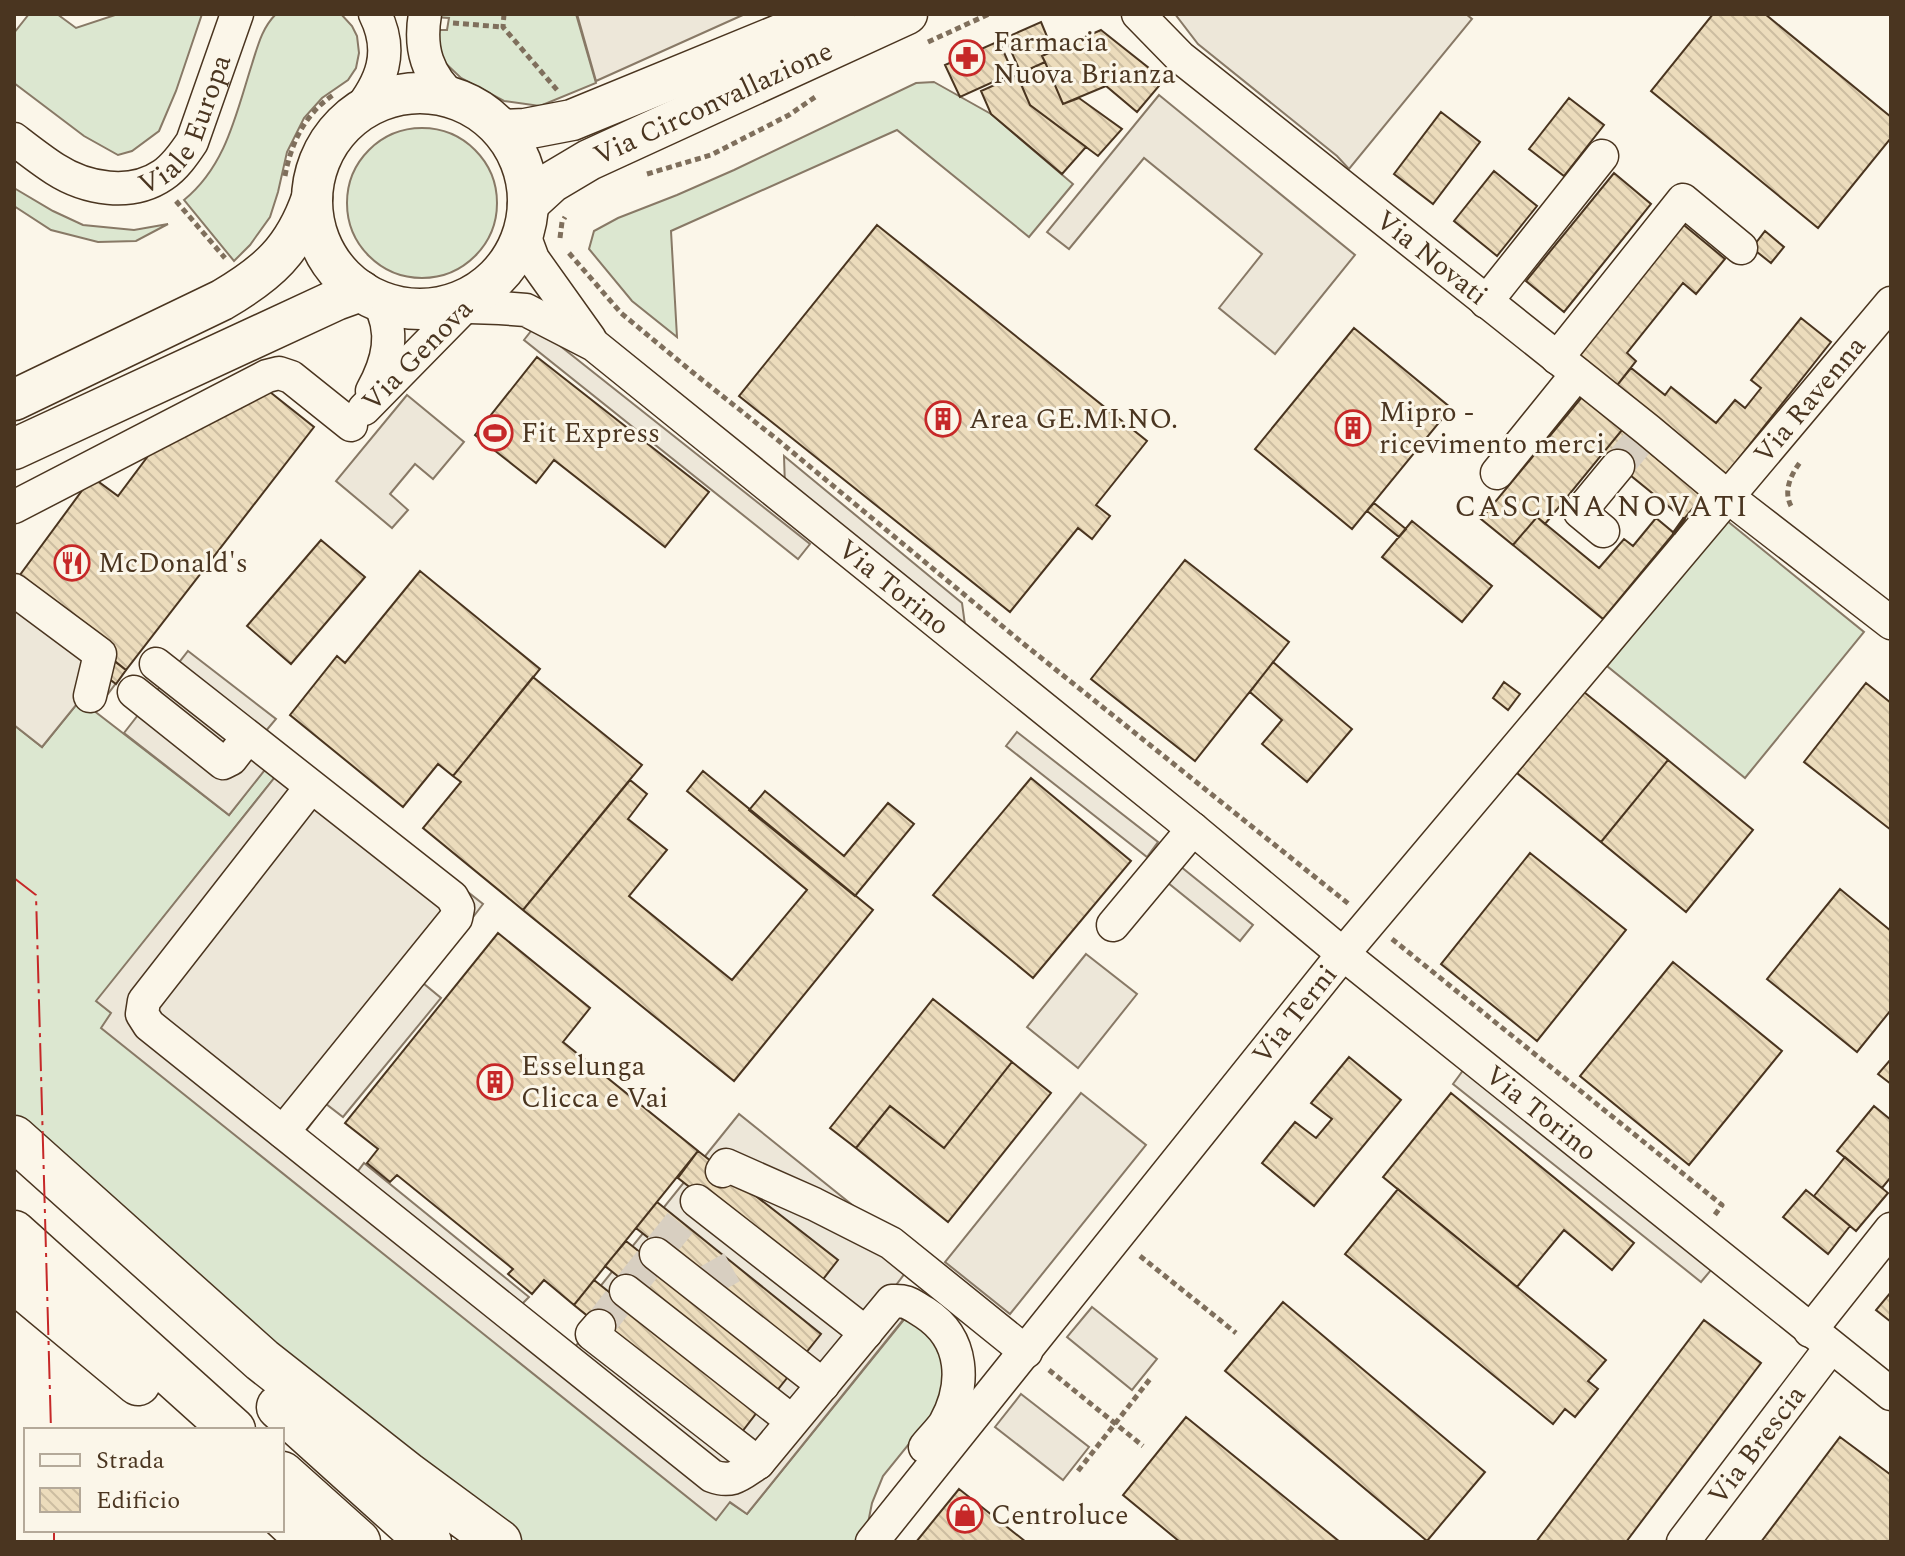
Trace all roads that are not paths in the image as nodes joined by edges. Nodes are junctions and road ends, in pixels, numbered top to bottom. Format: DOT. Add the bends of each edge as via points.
graph roads {
  1 [pos="237,14"];
  2 [pos="375,14"];
  3 [pos="425,14"];
  4 [pos="835,14"];
  5 [pos="1138,14"];
  6 [pos="913,30"];
  7 [pos="454,99"];
  8 [pos="348,102"];
  9 [pos="502,130"];
  10 [pos="14,139"];
  11 [pos="1602,156"];
  12 [pos="297,193"];
  13 [pos="525,218"];
  14 [pos="1741,248"];
  15 [pos="370,296"];
  16 [pos="462,300"];
  17 [pos="1486,302"];
  18 [pos="1891,303"];
  19 [pos="594,345"];
  20 [pos="1567,366"];
  21 [pos="14,400"];
  22 [pos="351,425"];
  23 [pos="1634,446"];
  24 [pos="14,449"];
  25 [pos="1497,473"];
  26 [pos="1728,497"];
  27 [pos="14,507"];
  28 [pos="1603,531"];
  29 [pos="14,590"];
  30 [pos="1891,623"];
  31 [pos="156,664"];
  32 [pos="134,692"];
  33 [pos="90,696"];
  34 [pos="248,737"];
  35 [pos="311,787"];
  36 [pos="1193,829"];
  37 [pos="1113,925"];
  38 [pos="1343,954"];
  39 [pos="283,1132"];
  40 [pos="14,1138"];
  41 [pos="14,1170"];
  42 [pos="722,1171"];
  43 [pos="693,1207"];
  44 [pos="1891,1229"];
  45 [pos="14,1233"];
  46 [pos="655,1254"];
  47 [pos="736,1265"];
  48 [pos="14,1280"];
  49 [pos="625,1293"];
  50 [pos="905,1300"];
  51 [pos="596,1330"];
  52 [pos="1820,1339"];
  53 [pos="860,1340"];
  54 [pos="1021,1358"];
  55 [pos="823,1385"];
  56 [pos="1891,1394"];
  57 [pos="792,1421"];
  58 [pos="187,1428"];
  59 [pos="231,1428"];
  60 [pos="758,1463"];
  61 [pos="284,1476"];
  62 [pos="284,1517"];
  63 [pos="881,1532"];
  64 [pos="311,1542"];
  65 [pos="358,1542"];
  66 [pos="429,1542"];
  67 [pos="499,1542"];
  68 [pos="1683,1542"];
  1 -- 10 [label="street, Viale Europa" via="192,142 163,175 119,189 87,184 56,170"];
  2 -- 8 [label="street" via="383,32 381,72 374,88"];
  3 -- 7 [label="street" via="426,59"];
  4 -- 9 [label="main road, Via Circonvallazione" via="572,120"];
  5 -- 17 [label="street, Via Novati" via="1180,57"];
  6 -- 13 [label="main road, Via Circonvallazione" via="589,160 552,182"];
  7 -- 8 [label="main road" via="427,93"];
  7 -- 9 [label="main road" via="482,112"];
  8 -- 12 [label="main road" via="315,174"];
  9 -- 13 [label="main road" via="522,165"];
  11 -- 17 [label="street"];
  12 -- 15 [label="main road" via="322,248 340,273"];
  12 -- 21 [label="main road" via="307,212 288,245 249,285"];
  13 -- 16 [label="main road" via="509,261 496,277"];
  13 -- 19 [label="street, Via Torino" via="533,259"];
  14 -- 20 [label="street" via="1683,200"];
  15 -- 16 [label="main road" via="409,308"];
  15 -- 16 [label="street, Via Genova" via="387,322 389,341 383,372 364,409"];
  15 -- 24 [label="main road" via="336,300"];
  16 -- 19 [label="street, Via Torino" via="526,310"];
  17 -- 20 [label="street, Via Novati"];
  18 -- 26 [label="street, Via Ravenna"];
  19 -- 36 [label="street, Via Torino"];
  20 -- 23 [label="street, Via Novati"];
  20 -- 25 [label="street"];
  22 -- 27 [label="street" via="279,373"];
  23 -- 26 [label="street, Via Novati"];
  23 -- 28 [label="street" via="1580,512"];
  26 -- 30 [label="street, Via Novati"];
  26 -- 38 [label="street, Via Terni"];
  29 -- 33 [label="street" via="100,654"];
  31 -- 34 [label="street"];
  32 -- 34 [label="street" via="223,763"];
  34 -- 35 [label="street"];
  35 -- 39 [label="street" via="144,1001 142,1014"];
  35 -- 39 [label="street" via="452,897 458,908 456,918"];
  36 -- 37 [label="street"];
  36 -- 38 [label="street, Via Torino"];
  38 -- 52 [label="street, Via Torino"];
  38 -- 54 [label="street, Via Terni"];
  39 -- 60 [label="street" via="712,1476 724,1481"];
  40 -- 67 [label="highway" via="262,1360"];
  41 -- 66 [label="highway"];
  42 -- 54 [label="street" via="726,1165 891,1243"];
  43 -- 53 [label="street"];
  44 -- 52 [label="street, Via Brescia"];
  45 -- 59 [label="highway"];
  46 -- 55 [label="street" via="701,1284"];
  47 -- 53 [label="street" via="745,1261"];
  48 -- 58 [label="highway"];
  49 -- 57 [label="street"];
  50 -- 53 [label="street" via="892,1301"];
  50 -- 54 [label="street" via="933,1302"];
  50 -- 63 [label="street" via="948,1334 959,1362 957,1394 944,1424 898,1479"];
  51 -- 60 [label="street"];
  52 -- 56 [label="street, Via Torino"];
  52 -- 68 [label="street, Via Brescia"];
  53 -- 55 [label="street"];
  54 -- 63 [label="street, Via Terni"];
  55 -- 57 [label="street"];
  57 -- 60 [label="street"];
  61 -- 65 [label="highway"];
  62 -- 64 [label="highway"];
}
